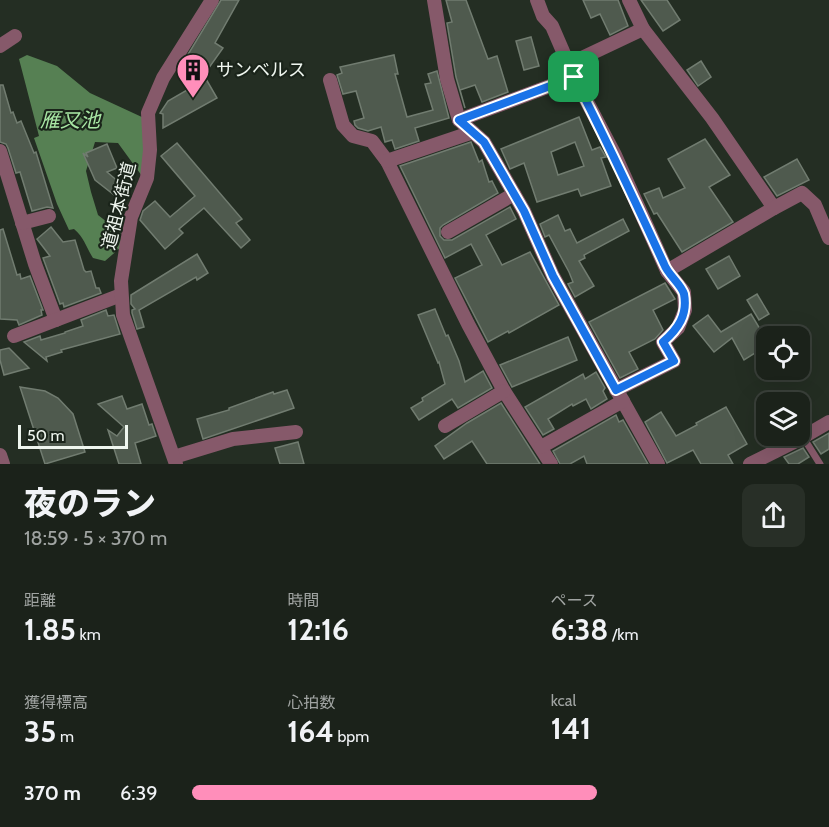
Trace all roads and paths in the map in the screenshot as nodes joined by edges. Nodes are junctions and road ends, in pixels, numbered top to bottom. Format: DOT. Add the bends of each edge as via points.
graph roads {
  1 [pos="212,0"];
  2 [pos="434,0"];
  3 [pos="537,0"];
  4 [pos="628,0"];
  5 [pos="643,29"];
  6 [pos="15,36"];
  7 [pos="0,46"];
  8 [pos="571,70"];
  9 [pos="330,80"];
  10 [pos="459,120"];
  11 [pos="473,132"];
  12 [pos="0,151"];
  13 [pos="387,161"];
  14 [pos="514,194"];
  15 [pos="774,208"];
  16 [pos="49,216"];
  17 [pos="22,223"];
  18 [pos="448,232"];
  19 [pos="829,238"];
  20 [pos="667,271"];
  21 [pos="121,295"];
  22 [pos="56,320"];
  23 [pos="14,336"];
  24 [pos="504,391"];
  25 [pos="620,396"];
  26 [pos="829,422"];
  27 [pos="446,426"];
  28 [pos="296,432"];
  29 [pos="810,433"];
  30 [pos="785,446"];
  31 [pos="808,446"];
  32 [pos="541,447"];
  33 [pos="0,455"];
  34 [pos="175,460"];
  35 [pos="3,464"];
  36 [pos="551,464"];
  37 [pos="658,464"];
  38 [pos="750,464"];
  39 [pos="819,464"];
  1 -- 21 [label="street, 道祖本街道" via="163,78 148,113 147,178 131,217"];
  2 -- 10 [label="street" via="447,79"];
  3 -- 8 [label="street"];
  4 -- 5 [label="street"];
  5 -- 8 [label="street"];
  5 -- 15 [label="street" via="712,118"];
  6 -- 7 [label="street"];
  8 -- 10 [label="street"];
  8 -- 20 [label="street" via="615,155"];
  9 -- 13 [label="street" via="343,125 353,136 372,141"];
  10 -- 11 [label="street"];
  11 -- 13 [label="street"];
  11 -- 14 [label="street" via="484,142"];
  12 -- 17 [label="street"];
  13 -- 24 [label="street"];
  14 -- 18 [label="street"];
  14 -- 25 [label="street" via="553,276"];
  15 -- 19 [label="street" via="802,193 815,205"];
  15 -- 20 [label="street"];
  16 -- 17 [label="street"];
  17 -- 22 [label="street"];
  20 -- 25 [label="street" via="684,292 685,310 678,328 663,342 674,361"];
  21 -- 22 [label="street"];
  21 -- 34 [label="street, 道祖本街道" via="123,315"];
  22 -- 23 [label="street"];
  24 -- 27 [label="street"];
  24 -- 32 [label="street"];
  25 -- 32 [label="street"];
  25 -- 37 [label="street"];
  26 -- 29 [label="street"];
  28 -- 34 [label="street" via="233,439"];
  30 -- 38 [label="street"];
  31 -- 39 [label="lane"];
  32 -- 36 [label="street"];
  33 -- 35 [label="street"];
}
